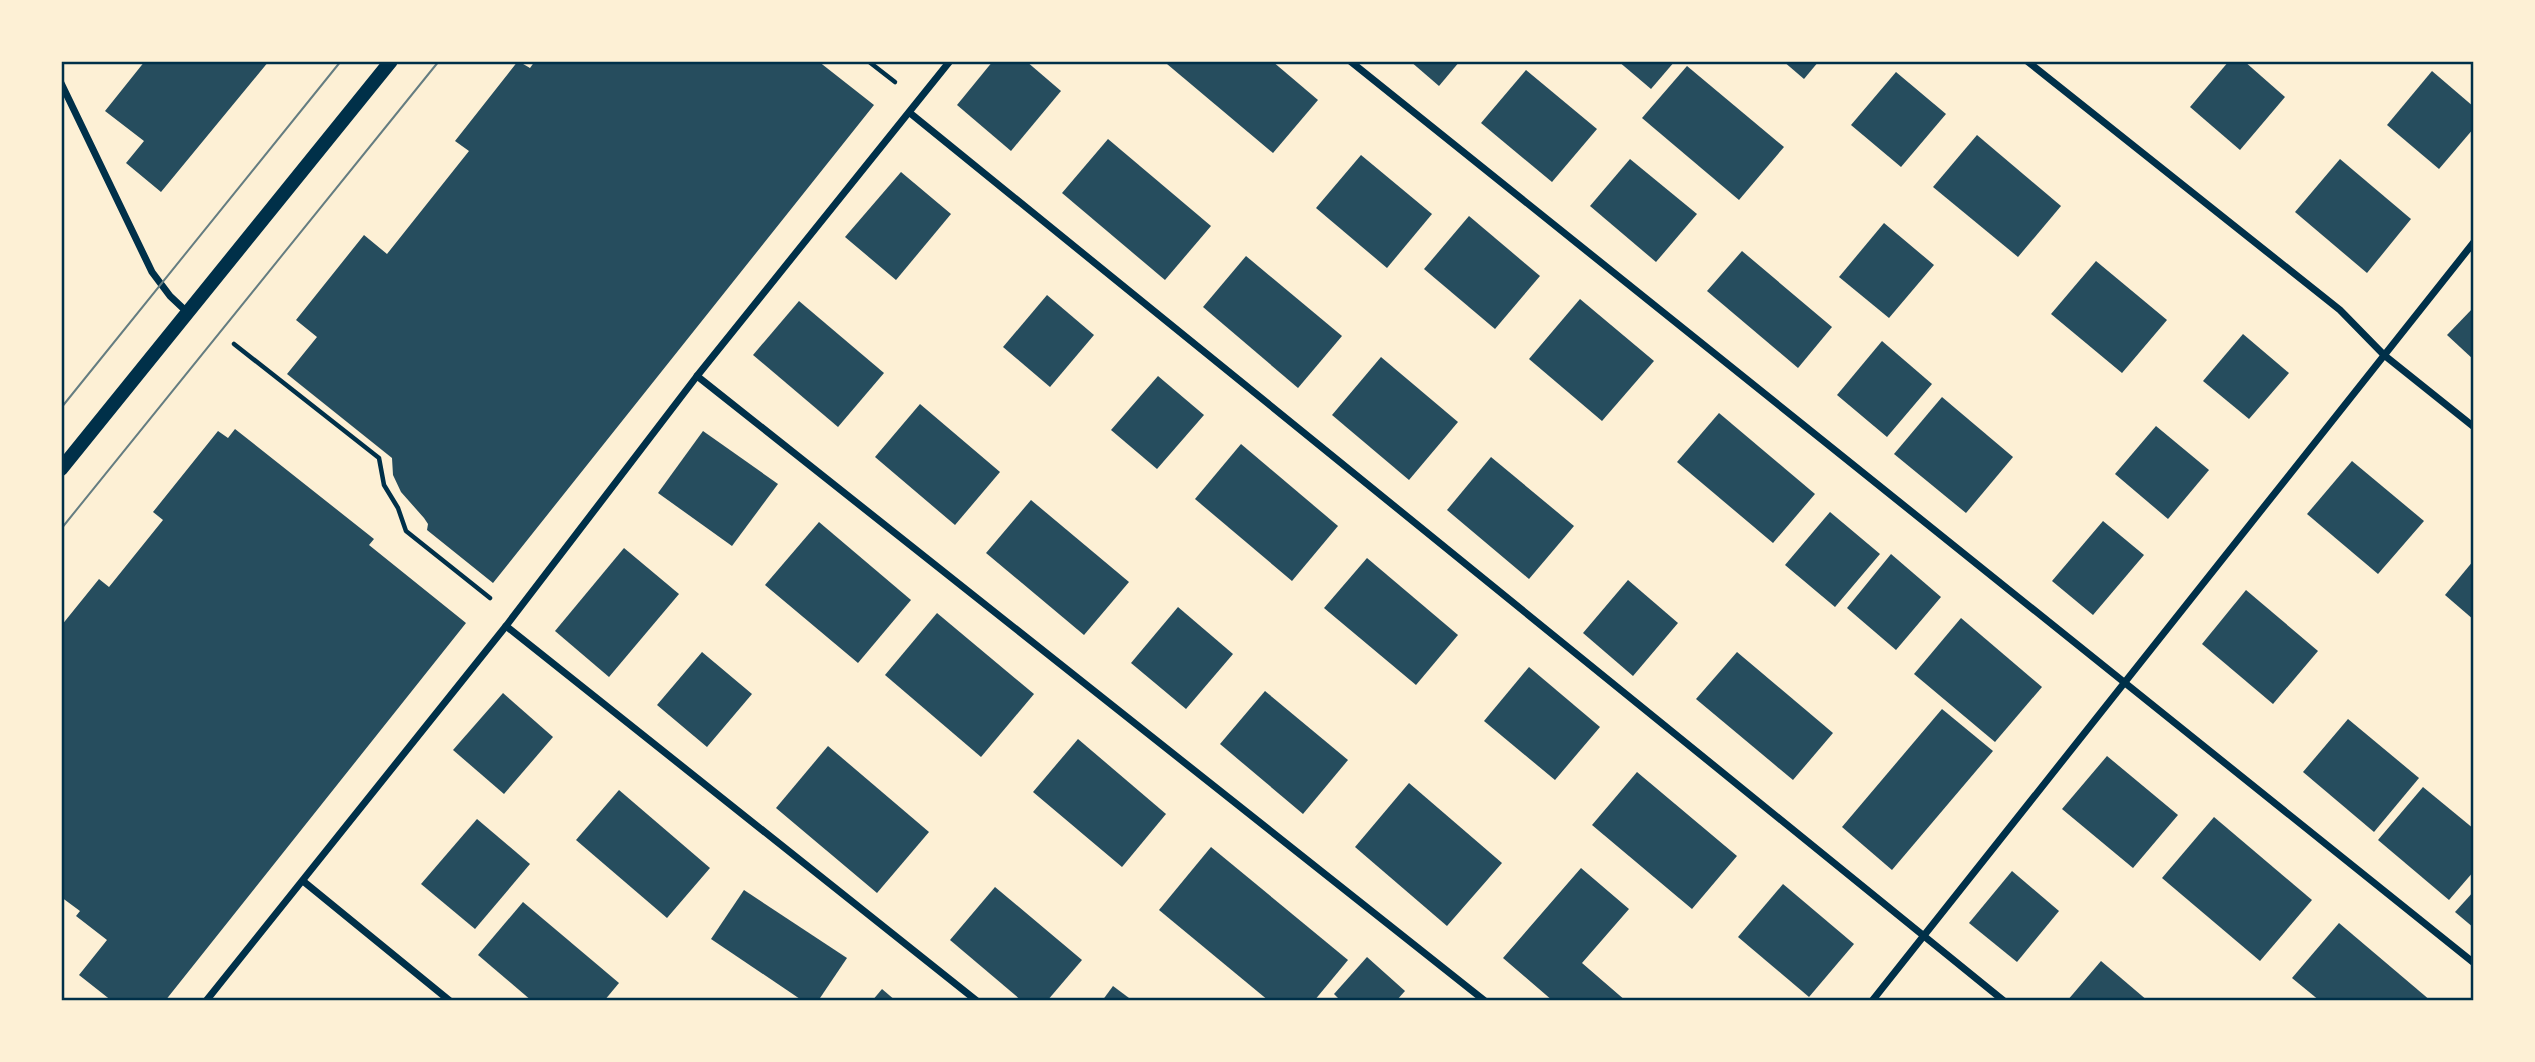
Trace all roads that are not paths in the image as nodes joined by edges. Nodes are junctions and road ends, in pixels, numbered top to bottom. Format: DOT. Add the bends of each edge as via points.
graph roads {
  1 [pos="391,61"];
  2 [pos="950,61"];
  3 [pos="1350,61"];
  4 [pos="2027,61"];
  5 [pos="61,83"];
  6 [pos="910,113"];
  7 [pos="2474,242"];
  8 [pos="188,313"];
  9 [pos="2384,355"];
  10 [pos="697,376"];
  11 [pos="2474,427"];
  12 [pos="61,470"];
  13 [pos="506,626"];
  14 [pos="2123,682"];
  15 [pos="303,881"];
  16 [pos="1924,937"];
  17 [pos="2474,963"];
  18 [pos="206,1001"];
  19 [pos="450,1001"];
  20 [pos="977,1001"];
  21 [pos="1485,1001"];
  22 [pos="1872,1001"];
  23 [pos="2004,1001"];
  1 -- 8 [label="main road"];
  2 -- 6 [label="street"];
  3 -- 14 [label="street"];
  4 -- 9 [label="street" via="2340,310"];
  5 -- 8 [label="street" via="152,272"];
  6 -- 10 [label="street"];
  6 -- 16 [label="street"];
  7 -- 9 [label="street"];
  8 -- 12 [label="main road"];
  9 -- 11 [label="street"];
  9 -- 14 [label="street"];
  10 -- 13 [label="street"];
  10 -- 21 [label="street"];
  13 -- 15 [label="street"];
  13 -- 20 [label="street"];
  14 -- 16 [label="street"];
  14 -- 17 [label="street"];
  15 -- 18 [label="street"];
  15 -- 19 [label="street"];
  16 -- 22 [label="street"];
  16 -- 23 [label="street"];
}
